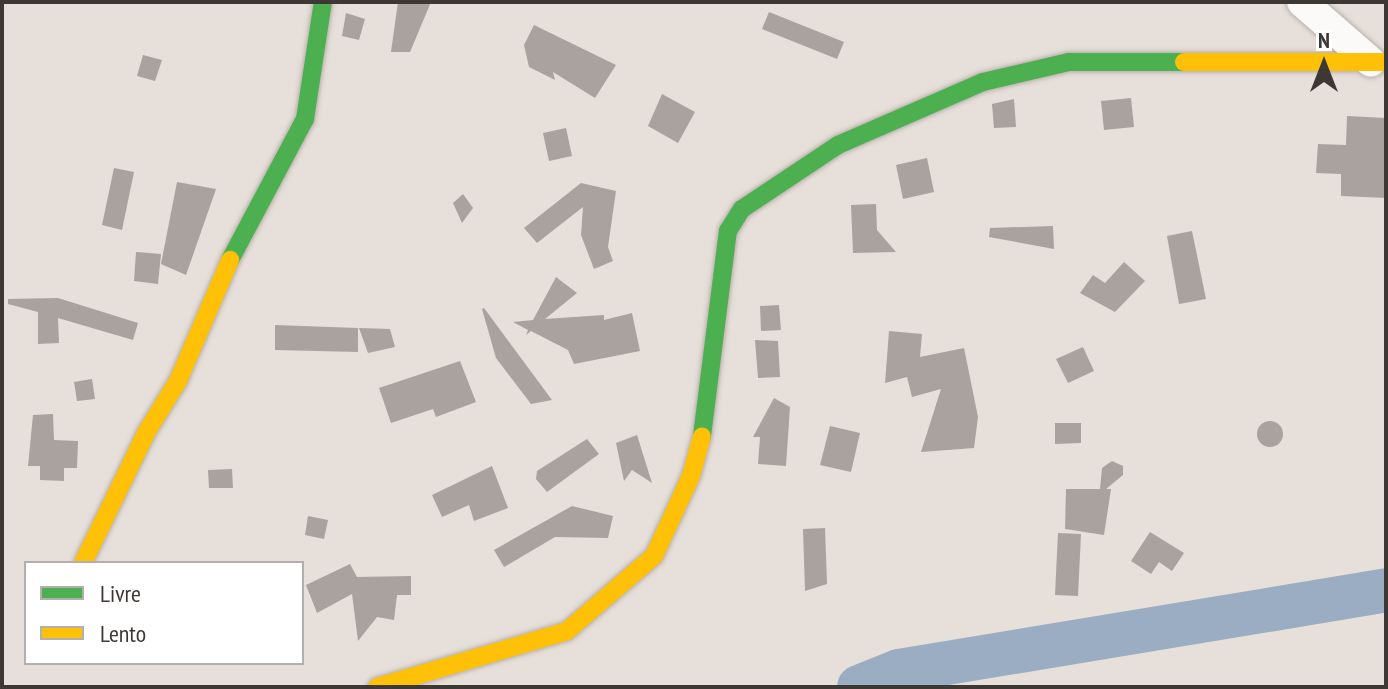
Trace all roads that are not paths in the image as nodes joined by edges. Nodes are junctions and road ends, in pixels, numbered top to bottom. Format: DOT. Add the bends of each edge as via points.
graph roads {
  1 [pos="323,2"];
  2 [pos="1302,2"];
  3 [pos="1378,62"];
  4 [pos="84,561"];
  5 [pos="377,687"];
  1 -- 4 [label="street" via="305,119 238,242 178,381 133,458"];
  2 -- 3 [label="street"];
  3 -- 5 [label="street" via="1069,62 983,82 838,145 742,209 728,231 702,438 691,476 654,556 567,631"];
}
